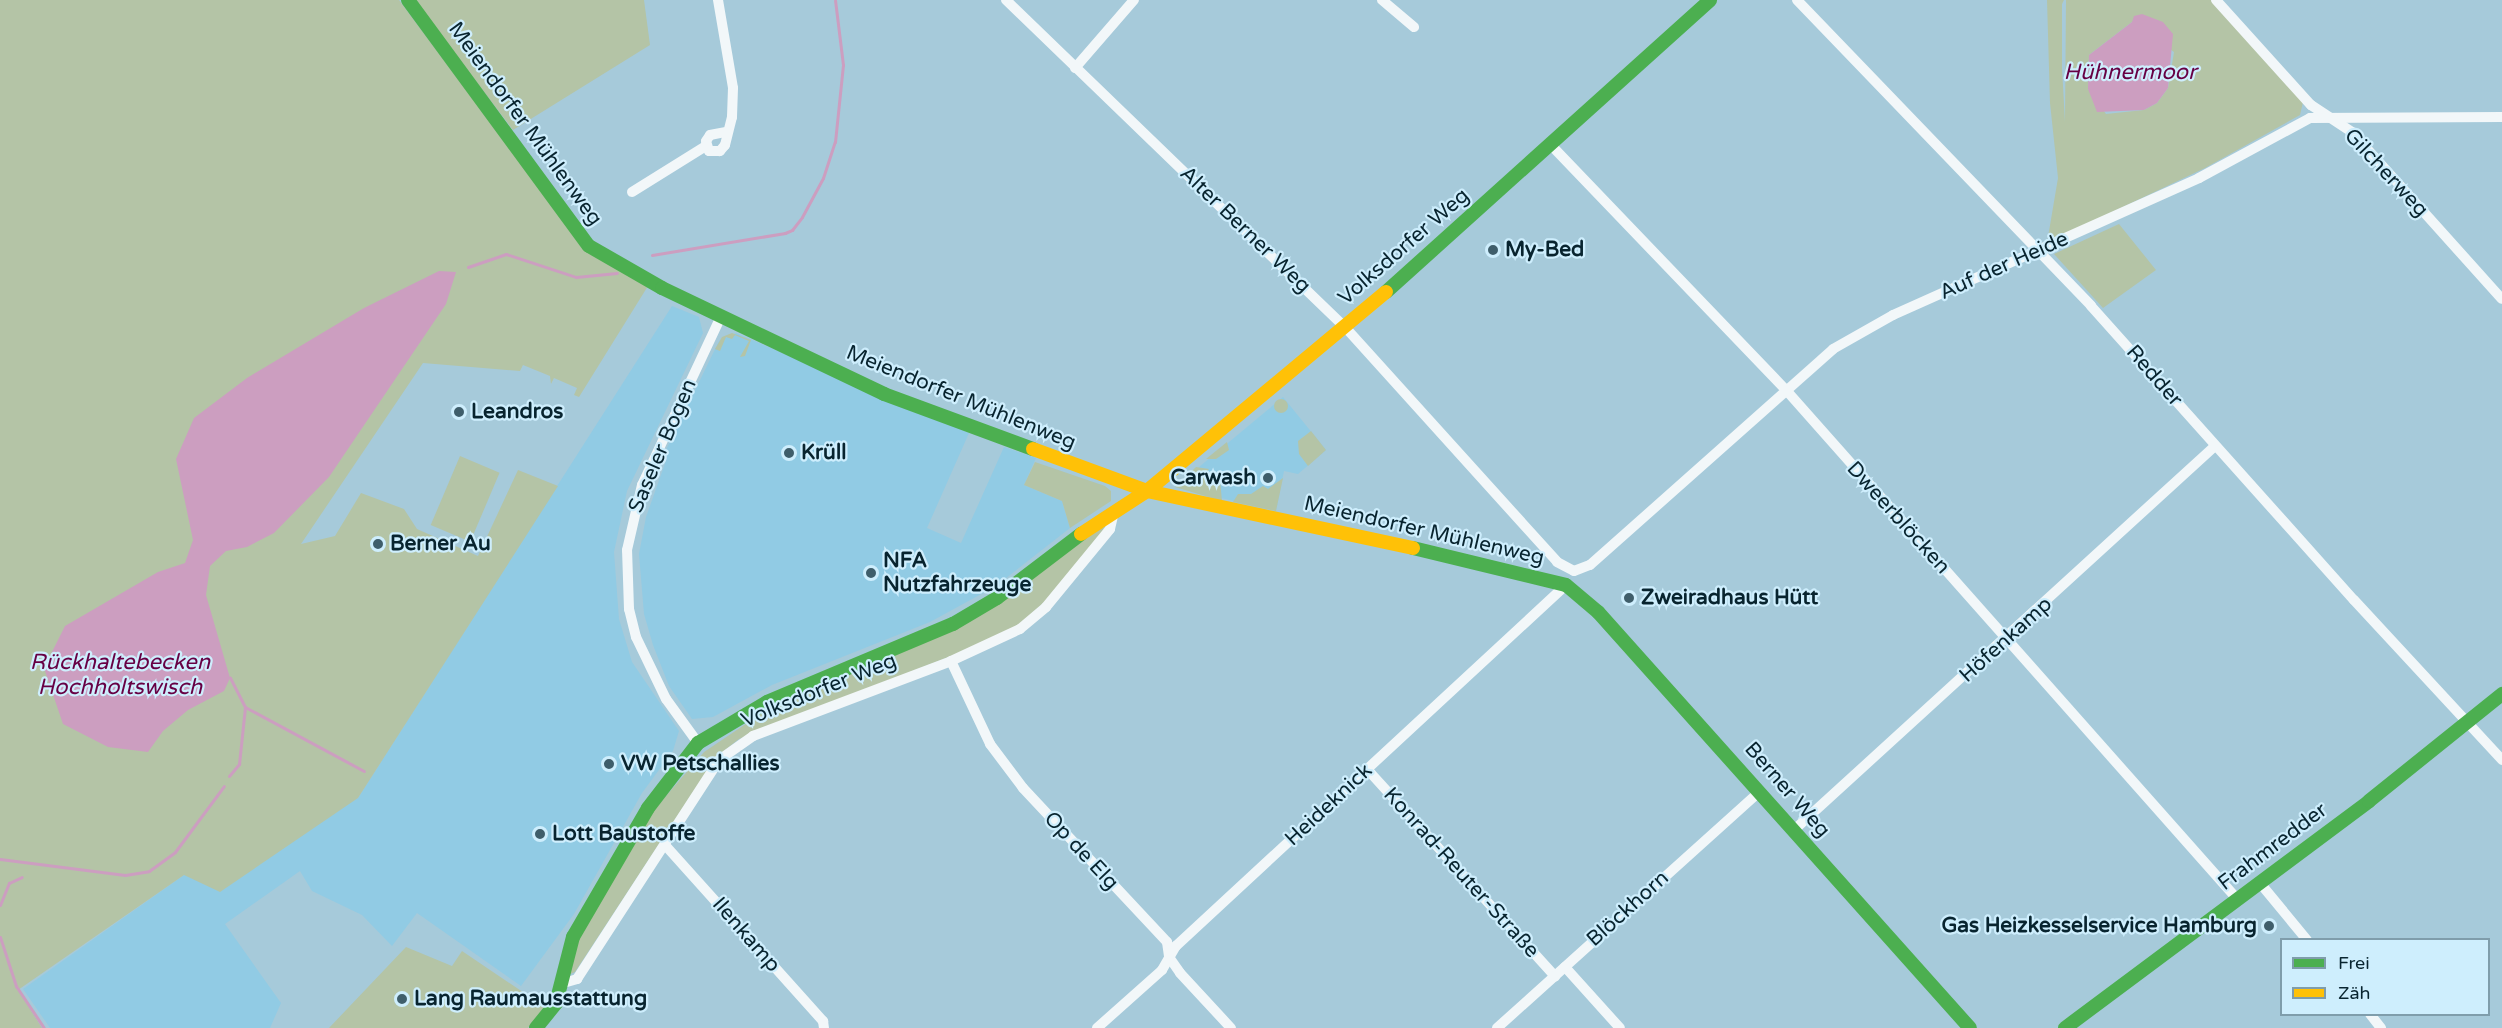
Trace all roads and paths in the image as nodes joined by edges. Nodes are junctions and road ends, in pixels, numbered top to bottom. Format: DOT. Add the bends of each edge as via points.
graph roads {
  1 [pos="408,0"];
  2 [pos="718,0"];
  3 [pos="1006,0"];
  4 [pos="1134,0"];
  5 [pos="1382,0"];
  6 [pos="1710,0"];
  7 [pos="1797,0"];
  8 [pos="2216,0"];
  9 [pos="1414,27"];
  10 [pos="1075,68"];
  11 [pos="2328,116"];
  12 [pos="2502,117"];
  13 [pos="1550,144"];
  14 [pos="632,192"];
  15 [pos="2040,251"];
  16 [pos="2502,299"];
  17 [pos="721,316"];
  18 [pos="1345,327"];
  19 [pos="1785,390"];
  20 [pos="2215,447"];
  21 [pos="1147,491"];
  22 [pos="1114,512"];
  23 [pos="1574,571"];
  24 [pos="1566,585"];
  25 [pos="2007,639"];
  26 [pos="951,661"];
  27 [pos="2502,694"];
  28 [pos="2469,723"];
  29 [pos="698,742"];
  30 [pos="2502,760"];
  31 [pos="1367,769"];
  32 [pos="1760,790"];
  33 [pos="1794,831"];
  34 [pos="665,845"];
  35 [pos="2260,883"];
  36 [pos="2238,900"];
  37 [pos="2306,938"];
  38 [pos="1169,957"];
  39 [pos="1565,967"];
  40 [pos="1555,976"];
  41 [pos="560,984"];
  42 [pos="2372,1016"];
  43 [pos="536,1028"];
  44 [pos="824,1028"];
  45 [pos="1097,1028"];
  46 [pos="1231,1028"];
  47 [pos="1497,1028"];
  48 [pos="1620,1028"];
  49 [pos="1970,1028"];
  50 [pos="2065,1028"];
  51 [pos="2381,1028"];
  1 -- 17 [label="street, Meiendorfer Mühlenweg" via="589,246"];
  2 -- 14 [label="street" via="732,88 732,117 725,132 725,145 720,151 709,151 706,146"];
  3 -- 10 [label="street, Alter Berner Weg"];
  4 -- 10 [label="street"];
  5 -- 9 [label="street"];
  6 -- 13 [label="street, Volksdorfer Weg"];
  7 -- 15 [label="street, Redder"];
  8 -- 11 [label="street, Gilcherweg" via="2312,105"];
  10 -- 18 [label="street, Alter Berner Weg"];
  11 -- 12 [label="street, Auf der Heide"];
  11 -- 15 [label="street, Auf der Heide" via="2310,117 2199,178"];
  11 -- 16 [label="street, Gilcherweg" via="2352,132"];
  13 -- 18 [label="street, Volksdorfer Weg"];
  13 -- 19 [label="street, Dweerblöcken"];
  15 -- 19 [label="street, Auf der Heide" via="1893,315 1833,349"];
  15 -- 20 [label="street, Redder"];
  17 -- 21 [label="street, Meiendorfer Mühlenweg" via="912,406"];
  17 -- 29 [label="street, Saseler Bogen" via="642,485 627,550 629,609 636,637 666,699"];
  18 -- 21 [label="street, Volksdorfer Weg"];
  18 -- 23 [label="street, Alter Berner Weg" via="1557,562"];
  19 -- 23 [label="street, Auf der Heide" via="1590,565"];
  19 -- 25 [label="street, Dweerblöcken"];
  20 -- 25 [label="street, Höfenkamp"];
  20 -- 28 [label="street, Redder"];
  21 -- 22 [label="street, Volksdorfer Weg"];
  21 -- 24 [label="street, Meiendorfer Mühlenweg" via="1523,572"];
  22 -- 26 [label="street, Volksdorfer Weg" via="1110,529 1037,615 1000,640"];
  22 -- 29 [label="street, Volksdorfer Weg" via="997,598 953,624 767,702"];
  24 -- 31 [label="street, Heideknick"];
  24 -- 32 [label="street, Berner Weg" via="1598,612"];
  25 -- 33 [label="street, Höfenkamp"];
  25 -- 36 [label="street, Dweerblöcken"];
  26 -- 34 [label="street, Volksdorfer Weg" via="753,736 719,760"];
  26 -- 38 [label="street, Op de Elg" via="990,744 1023,788 1167,942"];
  27 -- 28 [label="street, Frahmredder"];
  28 -- 30 [label="street, Redder"];
  28 -- 35 [label="street, Frahmredder"];
  29 -- 41 [label="street, Volksdorfer Weg" via="648,808 573,937"];
  31 -- 38 [label="street, Heideknick" via="1176,946"];
  31 -- 40 [label="street, Konrad-Reuter-Straße"];
  32 -- 33 [label="street, Berner Weg"];
  32 -- 39 [label="street, Blöckhorn"];
  33 -- 49 [label="street, Berner Weg"];
  34 -- 41 [label="street, Volksdorfer Weg" via="577,979"];
  34 -- 44 [label="street, Ilenkamp" via="823,1021"];
  35 -- 36 [label="street, Frahmredder"];
  35 -- 37 [label="street"];
  36 -- 50 [label="street, Frahmredder"];
  38 -- 45 [label="street, Heideknick" via="1162,970"];
  38 -- 46 [label="street, Op de Elg"];
  39 -- 40 [label="street, Blöckhorn"];
  39 -- 48 [label="street, Konrad-Reuter-Straße"];
  40 -- 47 [label="street, Blöckhorn"];
  41 -- 43 [label="street, Volksdorfer Weg" via="556,1003"];
  42 -- 51 [label="street"];
}
